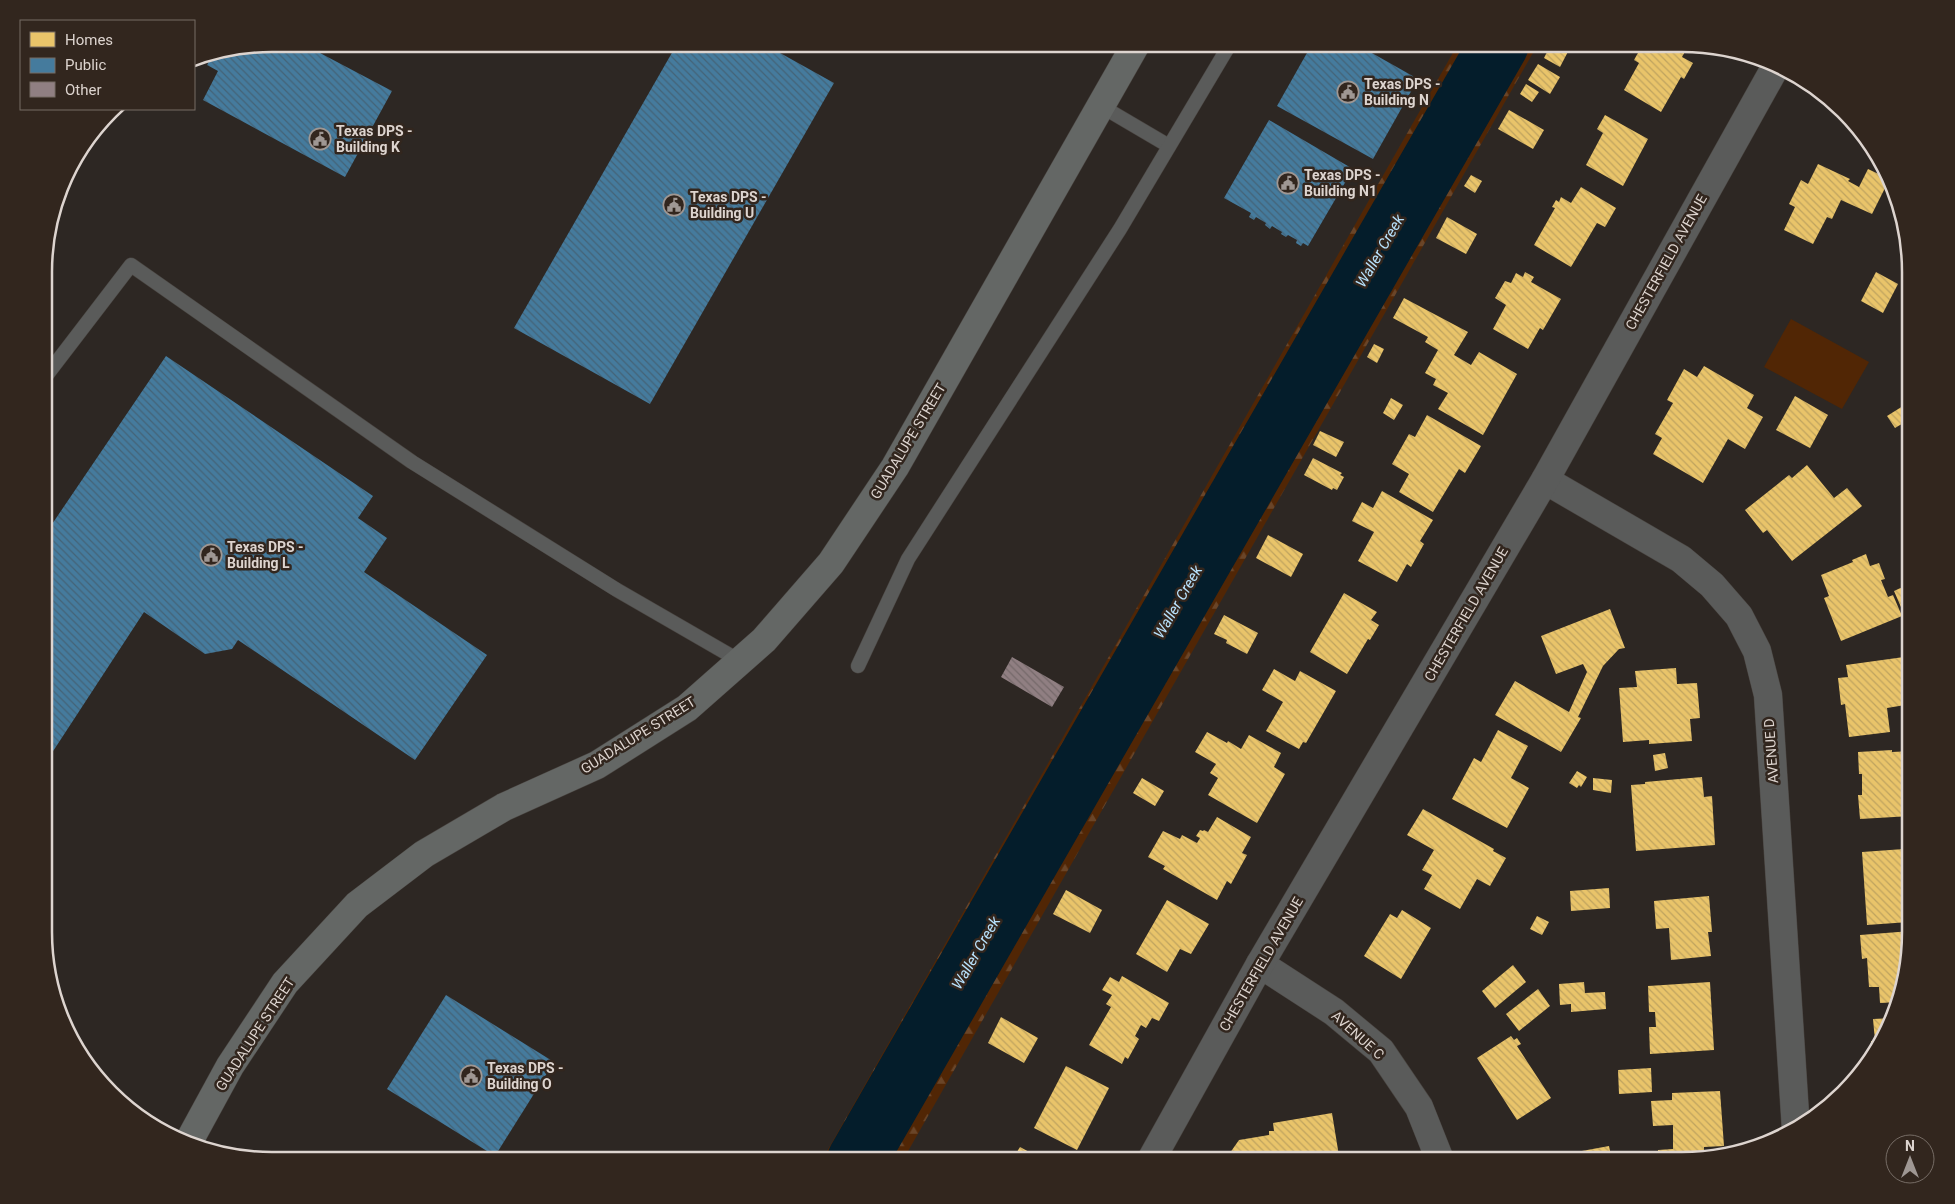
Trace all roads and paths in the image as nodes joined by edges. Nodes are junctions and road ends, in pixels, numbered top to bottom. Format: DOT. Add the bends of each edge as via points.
graph roads {
  1 [pos="1131,52"];
  2 [pos="1225,52"];
  3 [pos="1773,72"];
  4 [pos="1100,106"];
  5 [pos="1169,146"];
  6 [pos="52,368"];
  7 [pos="1545,480"];
  8 [pos="740,661"];
  9 [pos="858,666"];
  10 [pos="1260,964"];
  11 [pos="1795,1120"];
  12 [pos="192,1136"];
  13 [pos="1155,1152"];
  14 [pos="1437,1152"];
  1 -- 4 [label="street, GUADALUPE STREET"];
  2 -- 5 [label="lane"];
  3 -- 7 [label="street, CHESTERFIELD AVENUE"];
  4 -- 5 [label="lane"];
  4 -- 8 [label="street, GUADALUPE STREET" via="895,466 831,563 764,640"];
  5 -- 9 [label="lane" via="1120,229 908,559"];
  6 -- 8 [label="lane" via="131,265 412,462 617,590"];
  7 -- 10 [label="street, CHESTERFIELD AVENUE"];
  7 -- 11 [label="street, AVENUE D" via="1681,559 1712,585 1738,616 1757,651 1768,695"];
  8 -- 12 [label="street, GUADALUPE STREET" via="687,708 596,765 504,807 424,854 357,905 284,984 230,1066"];
  10 -- 13 [label="street, CHESTERFIELD AVENUE"];
  10 -- 14 [label="street, AVENUE C" via="1334,1012 1381,1051 1419,1106"];
}
